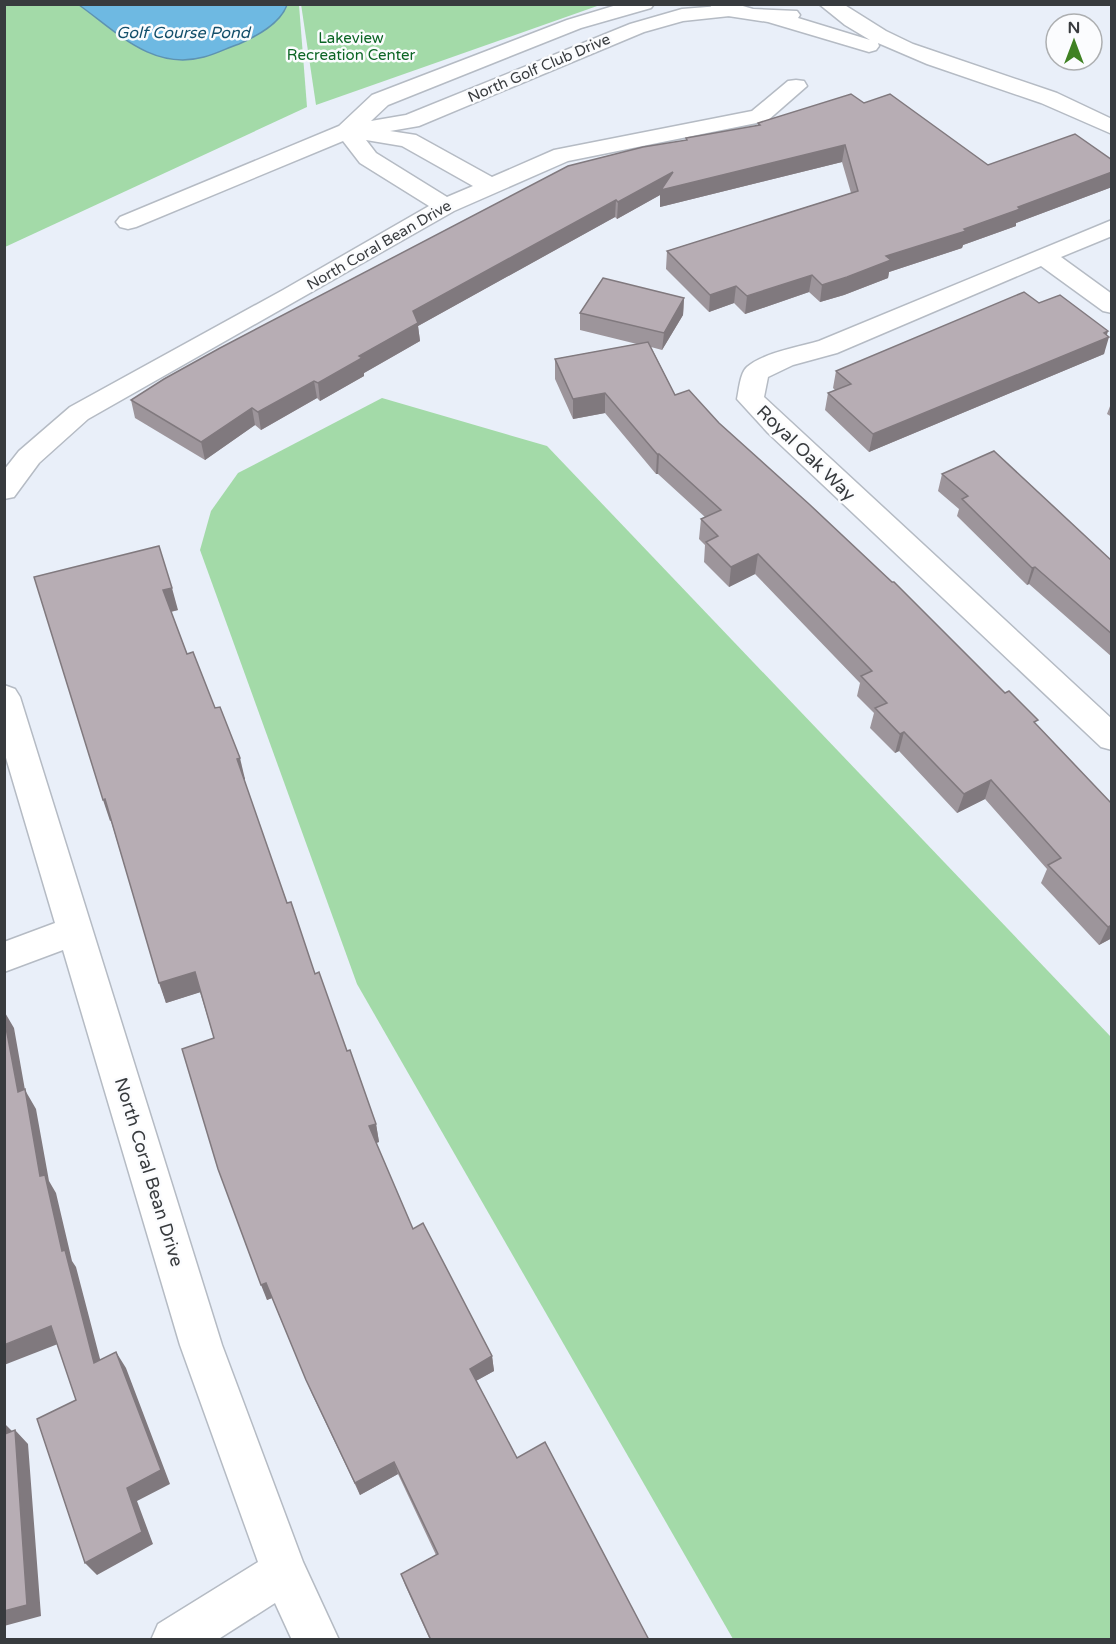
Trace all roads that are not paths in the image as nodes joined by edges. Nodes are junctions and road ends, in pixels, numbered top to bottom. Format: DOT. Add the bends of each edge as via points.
graph roads {
  1 [pos="644,4"];
  2 [pos="822,4"];
  3 [pos="829,4"];
  4 [pos="726,8"];
  5 [pos="769,16"];
  6 [pos="929,60"];
  7 [pos="796,86"];
  8 [pos="1112,128"];
  9 [pos="347,131"];
  10 [pos="490,186"];
  11 [pos="446,206"];
  12 [pos="128,222"];
  13 [pos="1112,227"];
  14 [pos="1043,256"];
  15 [pos="1112,306"];
  16 [pos="4,490"];
  17 [pos="4,697"];
  18 [pos="1112,738"];
  19 [pos="76,930"];
  20 [pos="4,957"];
  21 [pos="284,1572"];
  22 [pos="174,1640"];
  23 [pos="316,1640"];
  1 -- 9 [label="street, North Golf Club Drive" via="574,24 380,100"];
  2 -- 5 [label="street" via="802,13"];
  3 -- 6 [label="street" via="855,23"];
  4 -- 5 [label="street, North Golf Club Drive"];
  4 -- 9 [label="street, North Golf Club Drive" via="663,19 411,121"];
  5 -- 6 [label="street" via="909,59"];
  6 -- 8 [label="street" via="1051,99"];
  7 -- 10 [label="street, North Coral Bean Drive" via="759,116 562,155"];
  9 -- 10 [label="street" via="408,140"];
  9 -- 11 [label="street" via="368,158"];
  9 -- 12 [label="street, North Golf Club Drive"];
  10 -- 11 [label="street, North Coral Bean Drive"];
  11 -- 16 [label="street, North Coral Bean Drive" via="79,413 29,457"];
  13 -- 14 [label="street, Royal Oak Way"];
  14 -- 15 [label="street"];
  14 -- 18 [label="street, Royal Oak Way" via="828,346 784,359 756,373 750,399"];
  17 -- 19 [label="street, North Coral Bean Drive"];
  19 -- 20 [label="street"];
  19 -- 21 [label="street, North Coral Bean Drive" via="201,1345"];
  21 -- 22 [label="street"];
  21 -- 23 [label="street, North Coral Bean Drive"];
}
